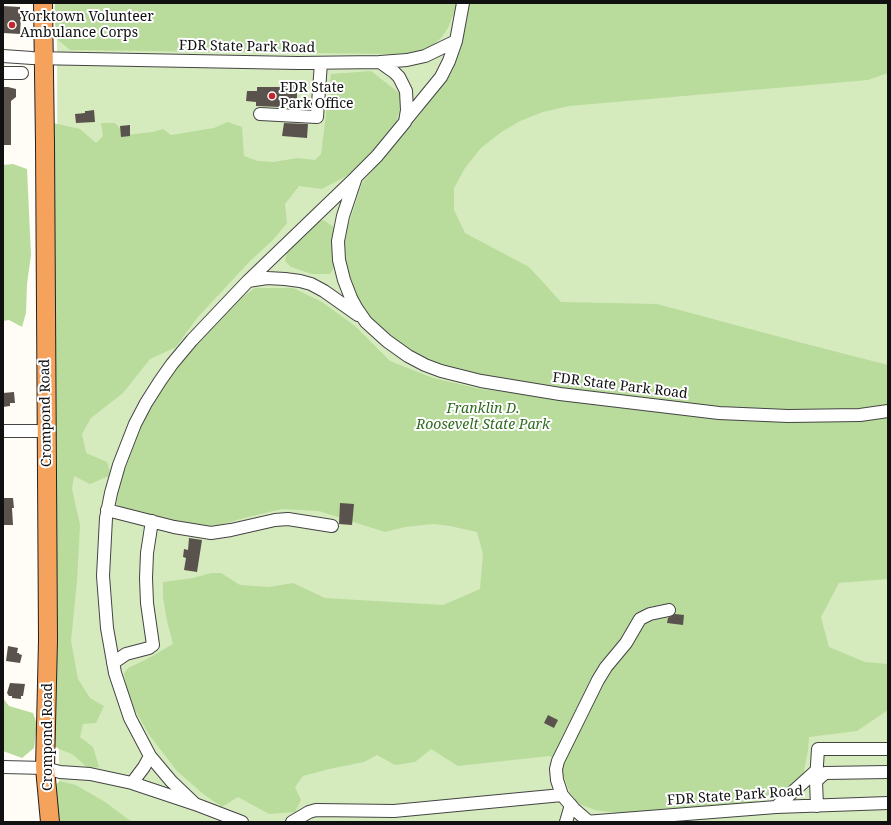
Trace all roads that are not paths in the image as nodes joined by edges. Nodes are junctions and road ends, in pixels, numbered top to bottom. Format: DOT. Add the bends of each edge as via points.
graph roads {
  1 [pos="43,3"];
  2 [pos="463,3"];
  3 [pos="456,41"];
  4 [pos="3,56"];
  5 [pos="43,58"];
  6 [pos="322,62"];
  7 [pos="380,62"];
  8 [pos="22,73"];
  9 [pos="3,74"];
  10 [pos="260,114"];
  11 [pos="405,122"];
  12 [pos="356,177"];
  13 [pos="248,281"];
  14 [pos="366,322"];
  15 [pos="888,411"];
  16 [pos="3,431"];
  17 [pos="46,431"];
  18 [pos="107,510"];
  19 [pos="152,521"];
  20 [pos="332,526"];
  21 [pos="669,610"];
  22 [pos="113,663"];
  23 [pos="888,749"];
  24 [pos="150,756"];
  25 [pos="3,767"];
  26 [pos="45,768"];
  27 [pos="888,772"];
  28 [pos="816,776"];
  29 [pos="132,783"];
  30 [pos="562,795"];
  31 [pos="888,803"];
  32 [pos="195,804"];
  33 [pos="571,805"];
  34 [pos="817,806"];
  35 [pos="776,807"];
  36 [pos="298,821"];
  37 [pos="50,822"];
  38 [pos="242,822"];
  39 [pos="566,822"];
  40 [pos="585,822"];
  41 [pos="589,822"];
  1 -- 5 [label="highway, Crompond Road"];
  2 -- 3 [label="street, FDR State Park Road"];
  3 -- 7 [label="street, FDR State Park Road" via="425,56"];
  3 -- 11 [label="street, FDR State Park Road" via="441,77"];
  4 -- 5 [label="street, FDR State Park Road"];
  5 -- 6 [label="street, FDR State Park Road"];
  5 -- 17 [label="highway, Crompond Road"];
  6 -- 7 [label="street, FDR State Park Road"];
  6 -- 10 [label="street" via="317,117"];
  7 -- 11 [label="street" via="399,77 406,91"];
  8 -- 9 [label="street"];
  11 -- 12 [label="street, FDR State Park Road"];
  12 -- 13 [label="street, FDR State Park Road"];
  12 -- 14 [label="street, FDR State Park Road" via="343,216 338,241 339,260 351,298"];
  13 -- 14 [label="street, FDR State Park Road" via="268,278 311,284 340,301"];
  13 -- 18 [label="street, FDR State Park Road" via="192,340 156,386 127,442"];
  14 -- 15 [label="street, FDR State Park Road" via="387,341 425,365 489,382 560,394 750,416 860,415"];
  16 -- 17 [label="street"];
  17 -- 26 [label="highway, Crompond Road" via="48,640"];
  18 -- 19 [label="street"];
  18 -- 22 [label="street, FDR State Park Road" via="103,576"];
  19 -- 20 [label="street" via="211,533 288,519"];
  19 -- 22 [label="street" via="146,578 153,645 126,654"];
  21 -- 30 [label="street" via="640,619 626,643 598,680 558,761 557,780"];
  22 -- 24 [label="street, FDR State Park Road" via="130,718"];
  23 -- 28 [label="street" via="818,749"];
  24 -- 29 [label="street"];
  24 -- 32 [label="street, FDR State Park Road"];
  25 -- 26 [label="street, FDR State Park Road"];
  26 -- 29 [label="street, FDR State Park Road"];
  26 -- 37 [label="highway, Crompond Road"];
  27 -- 28 [label="street" via="825,773"];
  28 -- 34 [label="street"];
  28 -- 35 [label="street"];
  29 -- 32 [label="street, FDR State Park Road"];
  30 -- 33 [label="street"];
  30 -- 36 [label="street" via="394,811 316,810 308,812"];
  31 -- 34 [label="street, FDR State Park Road"];
  32 -- 38 [label="street, FDR State Park Road"];
  33 -- 39 [label="street"];
  33 -- 41 [label="street"];
  34 -- 35 [label="street, FDR State Park Road"];
  35 -- 41 [label="street, FDR State Park Road"];
  40 -- 41 [label="street, FDR State Park Road"];
}
